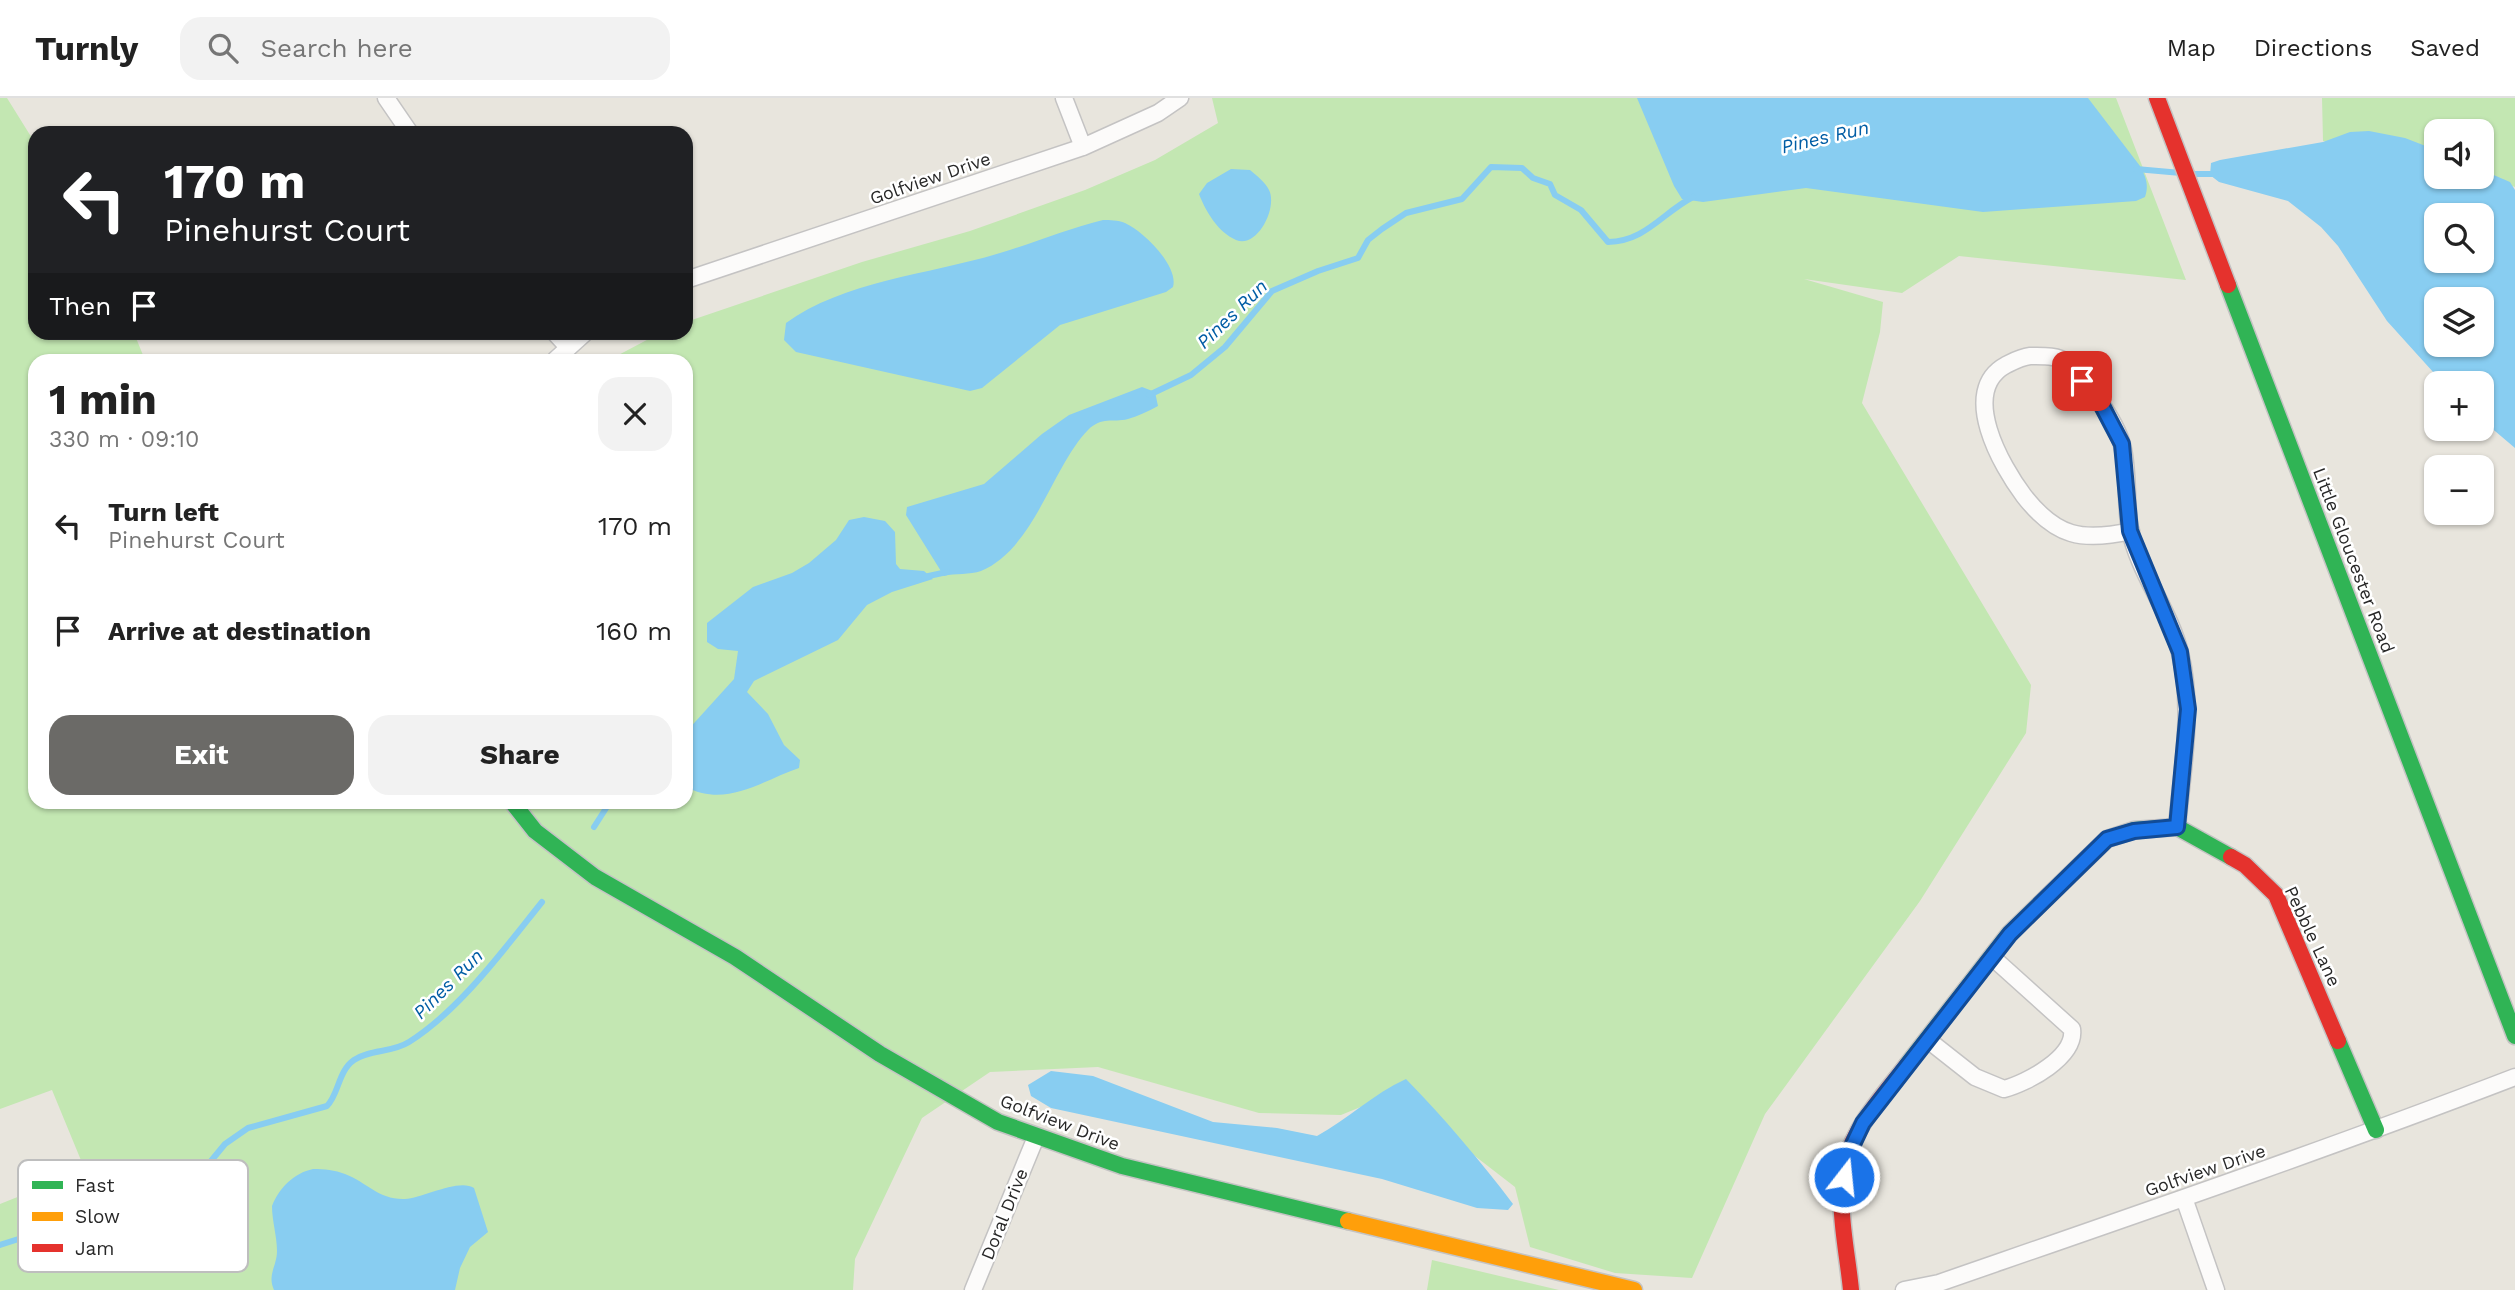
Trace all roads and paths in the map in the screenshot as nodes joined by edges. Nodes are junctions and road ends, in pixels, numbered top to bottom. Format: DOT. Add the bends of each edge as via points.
graph roads {
  1 [pos="386,98"];
  2 [pos="1064,98"];
  3 [pos="1181,98"];
  4 [pos="2157,98"];
  5 [pos="405,126"];
  6 [pos="1083,147"];
  7 [pos="693,278"];
  8 [pos="562,340"];
  9 [pos="576,340"];
  10 [pos="568,346"];
  11 [pos="561,354"];
  12 [pos="2130,531"];
  13 [pos="518,809"];
  14 [pos="2177,827"];
  15 [pos="1992,957"];
  16 [pos="2515,1036"];
  17 [pos="1928,1040"];
  18 [pos="2515,1077"];
  19 [pos="2376,1130"];
  20 [pos="1036,1137"];
  21 [pos="2184,1198"];
  22 [pos="973,1290"];
  23 [pos="1634,1290"];
  24 [pos="1851,1290"];
  25 [pos="1904,1290"];
  26 [pos="2216,1290"];
  1 -- 5 [label="street"];
  2 -- 6 [label="street"];
  3 -- 6 [label="street, Golfview Drive"];
  4 -- 16 [label="street, Little Gloucester Road"];
  6 -- 7 [label="street, Golfview Drive"];
  8 -- 10 [label="street"];
  9 -- 10 [label="street"];
  10 -- 11 [label="street"];
  12 -- 12 [label="street" via="2122,444 2100,402 2064,360 2022,357 1997,370 1985,391 1985,416 1993,444 2023,495 2068,535 2099,538"];
  12 -- 14 [label="street" via="2180,652 2188,709"];
  13 -- 20 [label="street, Golfview Drive" via="535,831 595,877 734,957 880,1054 998,1122"];
  14 -- 15 [label="street" via="2107,839"];
  14 -- 19 [label="street, Pebble Lane" via="2245,865 2276,895"];
  15 -- 17 [label="street"];
  15 -- 17 [label="street" via="2072,1029 2068,1048 2045,1069 2004,1089 1975,1077"];
  17 -- 24 [label="street" via="1863,1123 1846,1159 1841,1195"];
  18 -- 19 [label="street, Golfview Drive"];
  19 -- 21 [label="street, Golfview Drive"];
  20 -- 22 [label="street, Doral Drive"];
  20 -- 23 [label="street, Golfview Drive" via="1122,1166"];
  21 -- 25 [label="street, Golfview Drive" via="1940,1283"];
  21 -- 26 [label="street"];
}
